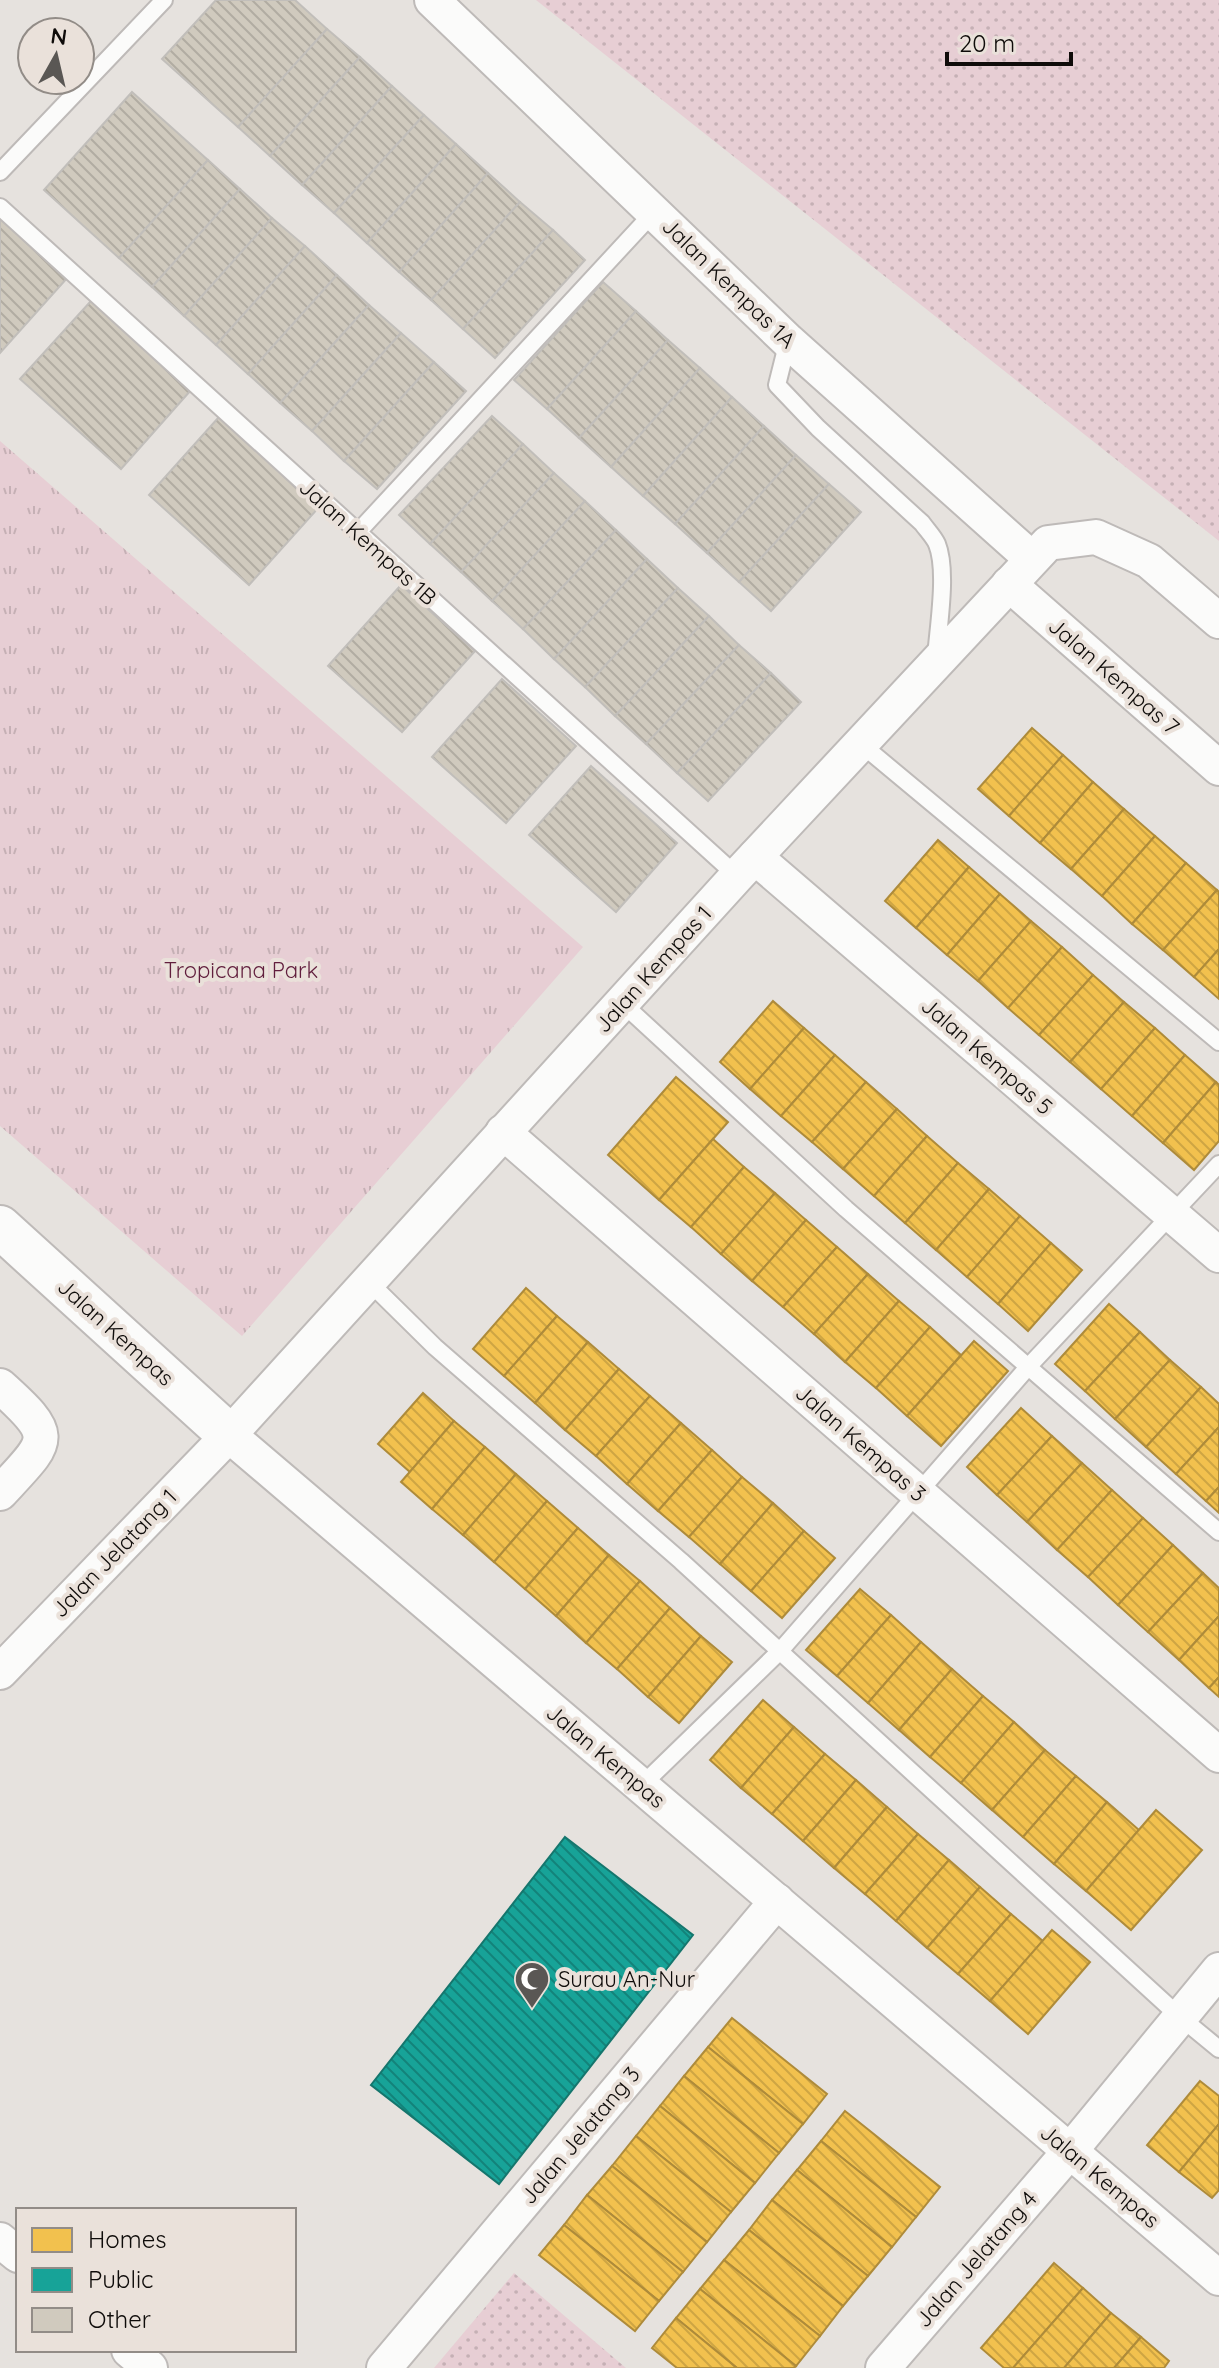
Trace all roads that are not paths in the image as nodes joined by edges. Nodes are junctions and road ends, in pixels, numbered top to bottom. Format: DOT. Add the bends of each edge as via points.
graph roads {
  1 [pos="164,0"];
  2 [pos="432,0"];
  3 [pos="0,172"];
  4 [pos="0,207"];
  5 [pos="654,212"];
  6 [pos="788,341"];
  7 [pos="358,532"];
  8 [pos="1032,559"];
  9 [pos="1009,584"];
  10 [pos="1219,621"];
  11 [pos="935,664"];
  12 [pos="861,744"];
  13 [pos="1219,768"];
  14 [pos="746,866"];
  15 [pos="622,1003"];
  16 [pos="1219,1042"];
  17 [pos="503,1132"];
  18 [pos="1219,1164"];
  19 [pos="1171,1213"];
  20 [pos="0,1227"];
  21 [pos="1219,1255"];
  22 [pos="368,1281"];
  23 [pos="1028,1367"];
  24 [pos="0,1386"];
  25 [pos="229,1435"];
  26 [pos="0,1493"];
  27 [pos="919,1494"];
  28 [pos="1219,1532"];
  29 [pos="780,1651"];
  30 [pos="0,1672"];
  31 [pos="1219,1755"];
  32 [pos="641,1786"];
  33 [pos="777,1901"];
  34 [pos="1219,1970"];
  35 [pos="1180,2017"];
  36 [pos="1219,2049"];
  37 [pos="1070,2151"];
  38 [pos="0,2240"];
  39 [pos="16,2253"];
  40 [pos="1219,2278"];
  41 [pos="131,2352"];
  42 [pos="150,2368"];
  43 [pos="384,2368"];
  44 [pos="883,2368"];
  1 -- 3 [label="lane"];
  2 -- 5 [label="street, Jalan Kempas 1A"];
  4 -- 7 [label="lane, Jalan Kempas 1B"];
  5 -- 6 [label="street, Jalan Kempas 1A"];
  5 -- 7 [label="lane"];
  6 -- 8 [label="street, Jalan Kempas 1A"];
  6 -- 11 [label="lane" via="777,385 936,542 941,582"];
  7 -- 14 [label="lane, Jalan Kempas 1B"];
  8 -- 9 [label="street, Jalan Kempas 1"];
  8 -- 10 [label="street, Jalan Kempas 1" via="1048,543 1096,537 1149,561"];
  9 -- 11 [label="street, Jalan Kempas 1"];
  9 -- 13 [label="street, Jalan Kempas 7"];
  11 -- 12 [label="street, Jalan Kempas 1"];
  12 -- 14 [label="street, Jalan Kempas 1"];
  12 -- 16 [label="lane"];
  14 -- 15 [label="street, Jalan Kempas 1"];
  14 -- 19 [label="street, Jalan Kempas 5"];
  15 -- 17 [label="street, Jalan Kempas 1"];
  15 -- 23 [label="lane"];
  17 -- 22 [label="street, Jalan Kempas 1"];
  17 -- 27 [label="street, Jalan Kempas 3"];
  18 -- 19 [label="lane"];
  19 -- 21 [label="street, Jalan Kempas 5"];
  19 -- 23 [label="lane"];
  20 -- 25 [label="street, Jalan Kempas"];
  22 -- 25 [label="street, Jalan Kempas 1"];
  22 -- 29 [label="lane" via="435,1347"];
  23 -- 27 [label="lane"];
  23 -- 28 [label="lane"];
  24 -- 26 [label="street" via="31,1414 41,1435 33,1457"];
  25 -- 30 [label="street, Jalan Jelatang 1"];
  25 -- 32 [label="street, Jalan Kempas"];
  27 -- 29 [label="lane"];
  27 -- 31 [label="street, Jalan Kempas 3"];
  29 -- 32 [label="lane"];
  29 -- 35 [label="lane"];
  32 -- 33 [label="street, Jalan Kempas"];
  33 -- 37 [label="street, Jalan Kempas"];
  33 -- 43 [label="street, Jalan Jelatang 3"];
  34 -- 35 [label="street, Jalan Jelatang 4"];
  35 -- 36 [label="lane"];
  35 -- 37 [label="street, Jalan Jelatang 4"];
  37 -- 40 [label="street, Jalan Kempas"];
  37 -- 44 [label="street, Jalan Jelatang 4"];
  38 -- 39 [label="street"];
  41 -- 42 [label="street"];
}
